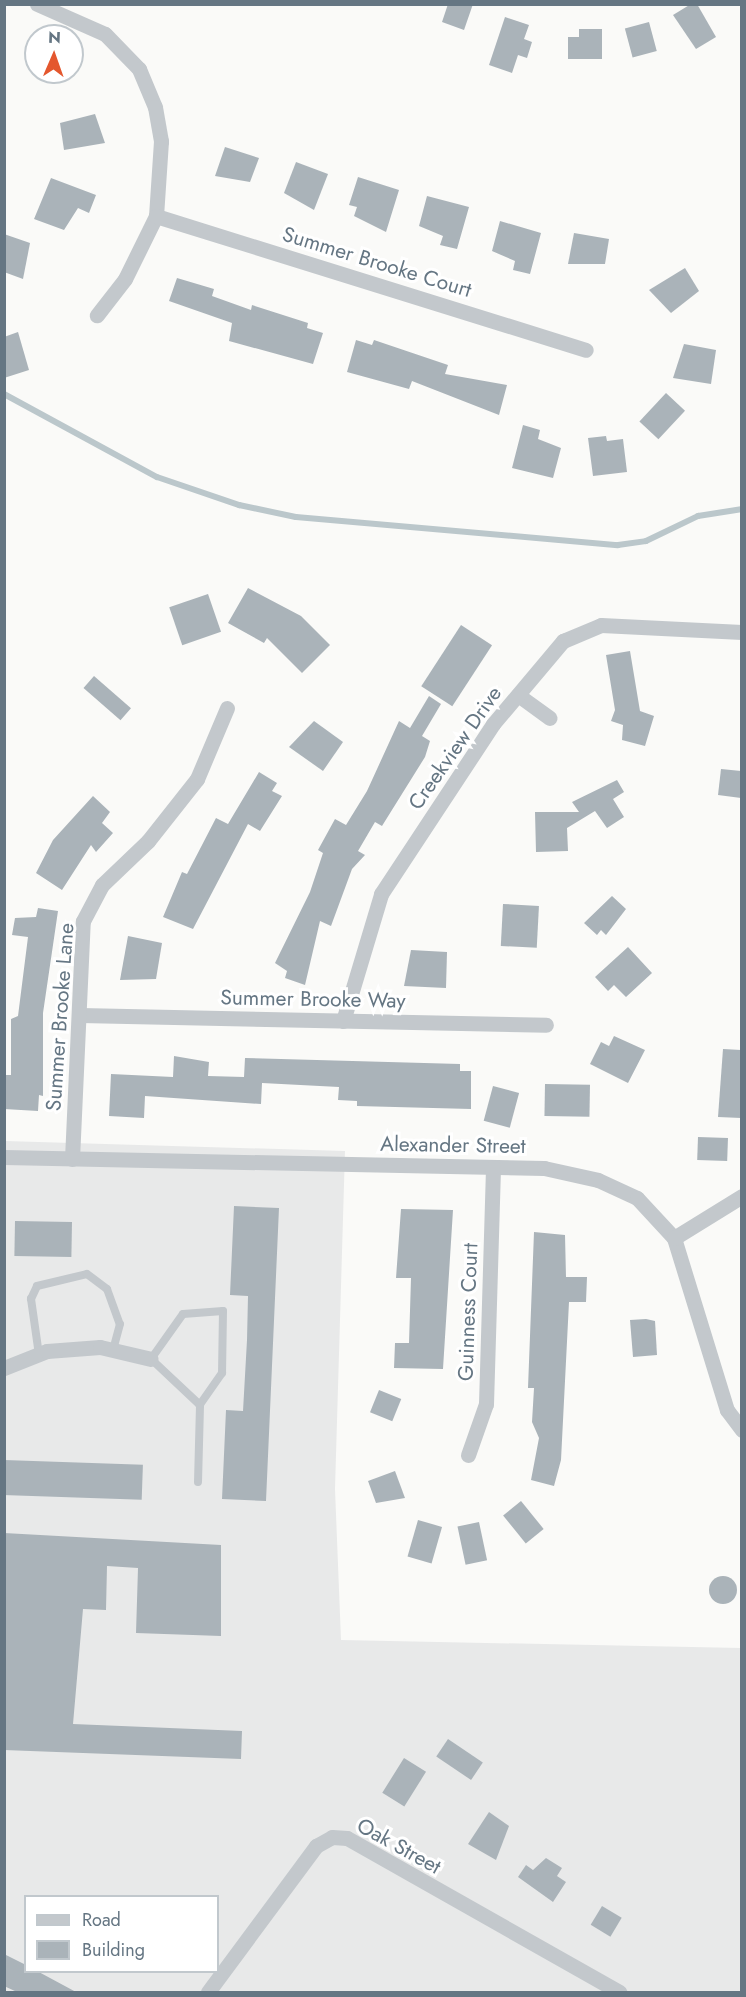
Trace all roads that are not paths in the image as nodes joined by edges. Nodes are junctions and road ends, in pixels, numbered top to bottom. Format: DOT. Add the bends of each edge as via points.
graph roads {
  1 [pos="37,4"];
  2 [pos="156,216"];
  3 [pos="97,315"];
  4 [pos="586,350"];
  5 [pos="741,632"];
  6 [pos="518,695"];
  7 [pos="227,708"];
  8 [pos="550,718"];
  9 [pos="80,1015"];
  10 [pos="343,1021"];
  11 [pos="546,1025"];
  12 [pos="4,1157"];
  13 [pos="72,1159"];
  14 [pos="493,1167"];
  15 [pos="741,1196"];
  16 [pos="674,1238"];
  17 [pos="113,1350"];
  18 [pos="39,1355"];
  19 [pos="151,1359"];
  20 [pos="4,1368"];
  21 [pos="200,1405"];
  22 [pos="741,1430"];
  23 [pos="468,1455"];
  24 [pos="198,1482"];
  25 [pos="208,1992"];
  26 [pos="619,1992"];
  1 -- 2 [label="street" via="105,34 139,69 161,141"];
  2 -- 3 [label="street" via="124,279"];
  2 -- 4 [label="street, Summer Brooke Court"];
  5 -- 6 [label="street, Creekview Drive" via="601,626 563,641"];
  6 -- 8 [label="street"];
  6 -- 10 [label="street, Creekview Drive" via="381,894"];
  7 -- 9 [label="street, Summer Brooke Lane" via="196,779 148,841 102,885 84,921"];
  9 -- 10 [label="street, Summer Brooke Way"];
  9 -- 13 [label="street, Summer Brooke Lane"];
  10 -- 11 [label="street, Summer Brooke Way"];
  12 -- 13 [label="street, Alexander Street"];
  13 -- 14 [label="street, Alexander Street"];
  14 -- 16 [label="street, Alexander Street" via="544,1168 598,1180 637,1198"];
  14 -- 23 [label="street, Guinness Court" via="486,1404"];
  15 -- 16 [label="street"];
  16 -- 22 [label="street, Alexander Street" via="727,1410"];
  17 -- 18 [label="street"];
  17 -- 18 [label="lane" via="120,1324 107,1289 87,1274 37,1286 31,1299"];
  17 -- 19 [label="street"];
  18 -- 20 [label="street"];
  19 -- 21 [label="lane"];
  19 -- 21 [label="lane" via="183,1314 223,1311 222,1373"];
  21 -- 24 [label="lane"];
  25 -- 26 [label="street, Oak Street" via="316,1846 332,1837 347,1839"];
}
